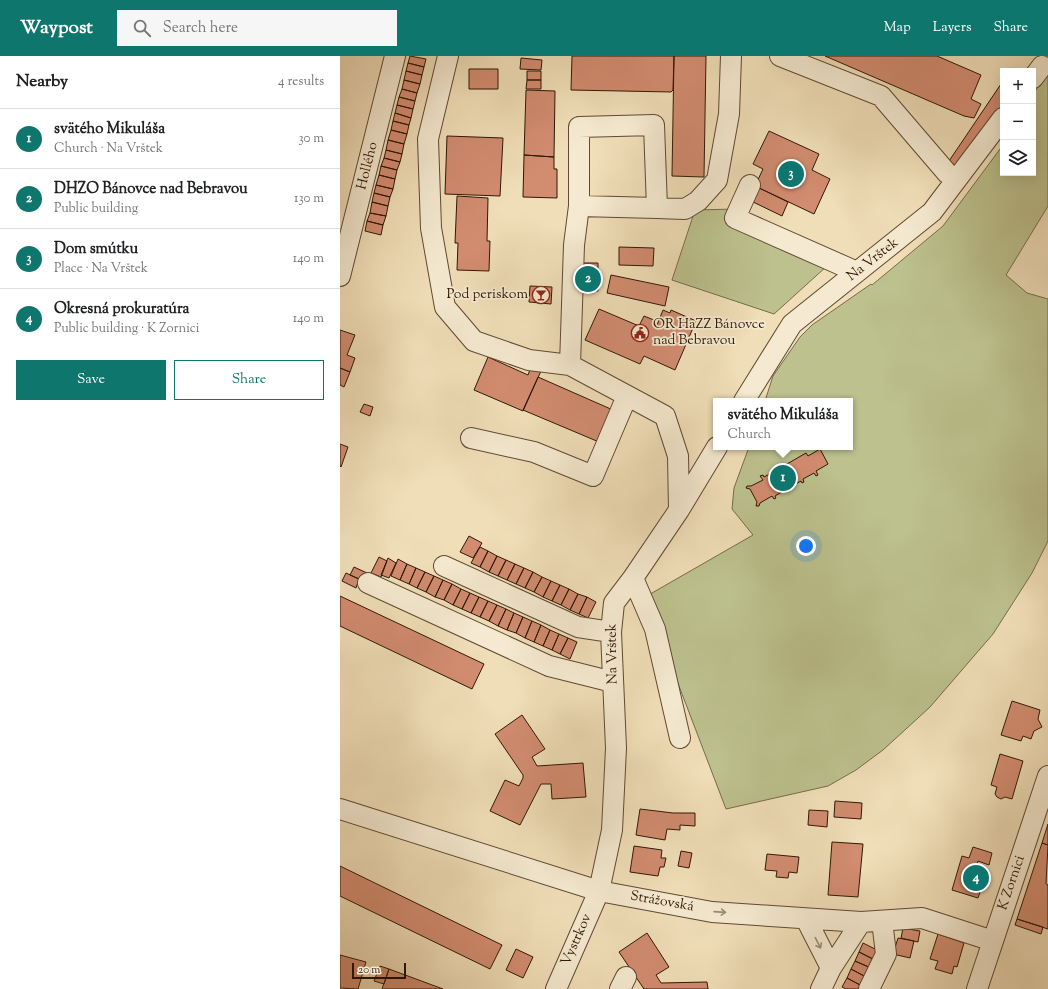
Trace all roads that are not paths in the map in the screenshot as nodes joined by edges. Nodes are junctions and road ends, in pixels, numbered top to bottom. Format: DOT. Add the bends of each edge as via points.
graph roads {
  1 [pos="395,56"];
  2 [pos="448,56"];
  3 [pos="730,56"];
  4 [pos="780,56"];
  5 [pos="1000,122"];
  6 [pos="957,180"];
  7 [pos="750,185"];
  8 [pos="579,206"];
  9 [pos="657,208"];
  10 [pos="341,264"];
  11 [pos="857,272"];
  12 [pos="570,365"];
  13 [pos="627,396"];
  14 [pos="746,398"];
  15 [pos="472,438"];
  16 [pos="715,450"];
  17 [pos="679,510"];
  18 [pos="444,566"];
  19 [pos="633,578"];
  20 [pos="368,583"];
  21 [pos="611,632"];
  22 [pos="613,682"];
  23 [pos="680,738"];
  24 [pos="1048,776"];
  25 [pos="340,809"];
  26 [pos="599,891"];
  27 [pos="806,919"];
  28 [pos="882,921"];
  29 [pos="861,922"];
  30 [pos="992,941"];
  31 [pos="831,968"];
  32 [pos="557,989"];
  33 [pos="821,989"];
  34 [pos="869,989"];
  35 [pos="977,989"];
  1 -- 10 [label="street, Hollého"];
  2 -- 12 [label="street" via="428,139 431,228 445,307 474,341 529,360"];
  3 -- 9 [label="street" via="729,114 717,180 698,201 685,209"];
  4 -- 6 [label="street" via="881,96 947,173"];
  5 -- 6 [label="street, Na Vrštek"];
  6 -- 11 [label="street, Na Vrštek" via="932,212"];
  7 -- 11 [label="street" via="735,218"];
  8 -- 9 [label="street"];
  8 -- 9 [label="street" via="578,127 654,125"];
  8 -- 12 [label="street" via="574,245"];
  11 -- 14 [label="street, Na Vrštek" via="792,324"];
  12 -- 13 [label="street"];
  13 -- 15 [label="street" via="593,476 534,452"];
  13 -- 17 [label="street" via="665,416 678,456"];
  16 -- 17 [label="street, Na Vrštek"];
  17 -- 19 [label="street, Na Vrštek"];
  18 -- 21 [label="street" via="578,627"];
  19 -- 21 [label="street, Na Vrštek" via="614,603"];
  19 -- 23 [label="street" via="655,629"];
  20 -- 22 [label="street" via="549,666"];
  21 -- 22 [label="street, Na Vrštek"];
  22 -- 26 [label="street, Na Vrštek" via="616,748 612,830"];
  24 -- 30 [label="street, K Zornici"];
  25 -- 26 [label="street, Strážovská"];
  26 -- 27 [label="street, Strážovská, one-way" via="712,912"];
  26 -- 32 [label="street, Vystrkov"];
  27 -- 29 [label="street, Strážovská"];
  27 -- 31 [label="street, one-way"];
  28 -- 29 [label="street, Strážovská"];
  28 -- 30 [label="street, Strážovská" via="922,918"];
  28 -- 34 [label="street" via="886,954"];
  29 -- 31 [label="street"];
  30 -- 35 [label="street, K Zornici"];
  31 -- 33 [label="street"];
}
